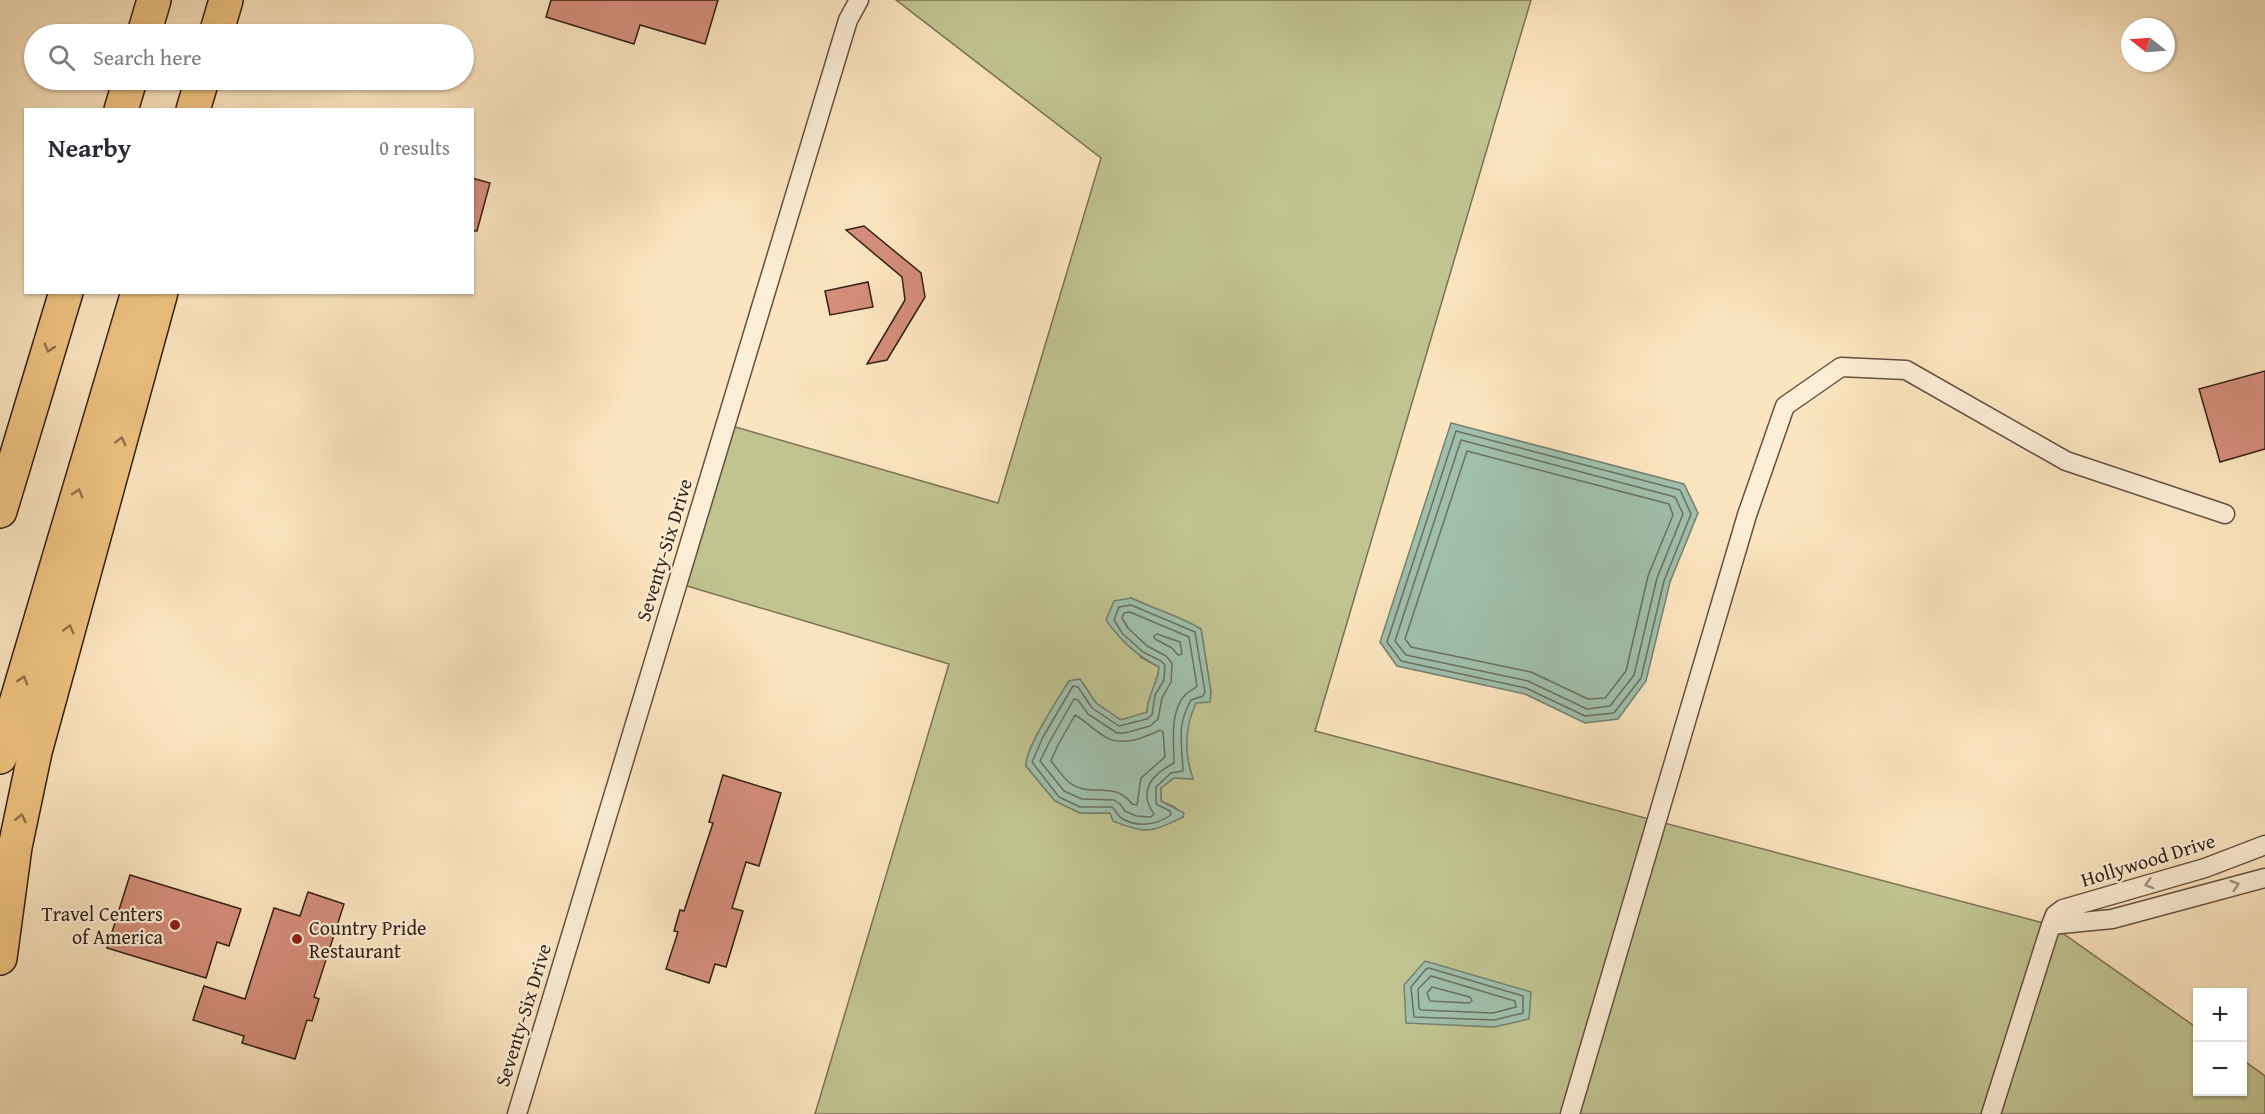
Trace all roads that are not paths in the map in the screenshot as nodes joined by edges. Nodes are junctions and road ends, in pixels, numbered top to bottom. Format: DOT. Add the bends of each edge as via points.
graph roads {
  1 [pos="153,0"];
  2 [pos="226,0"];
  3 [pos="859,0"];
  4 [pos="147,24"];
  5 [pos="219,24"];
  6 [pos="127,90"];
  7 [pos="199,90"];
  8 [pos="122,108"];
  9 [pos="194,108"];
  10 [pos="65,294"];
  11 [pos="137,294"];
  12 [pos="160,294"];
  13 [pos="0,511"];
  14 [pos="2225,514"];
  15 [pos="0,756"];
  16 [pos="2265,845"];
  17 [pos="2265,878"];
  18 [pos="2051,926"];
  19 [pos="0,958"];
  20 [pos="517,1114"];
  21 [pos="1569,1114"];
  22 [pos="1991,1114"];
  1 -- 4 [label="highway"];
  2 -- 5 [label="highway"];
  3 -- 20 [label="street, Seventy-Six Drive" via="844,31"];
  6 -- 8 [label="highway"];
  7 -- 9 [label="highway"];
  10 -- 13 [label="highway, one-way"];
  15 -- 11 [label="highway, one-way"];
  19 -- 12 [label="highway, one-way" via="15,847 35,752"];
  14 -- 21 [label="street" via="2066,461 1906,370 1841,367 1785,406 1747,515"];
  16 -- 18 [label="street, Hollywood Drive, one-way" via="2205,868 2063,909 2055,915"];
  18 -- 17 [label="street, one-way" via="2112,919"];
  18 -- 22 [label="street, Hollywood Drive"];
}
